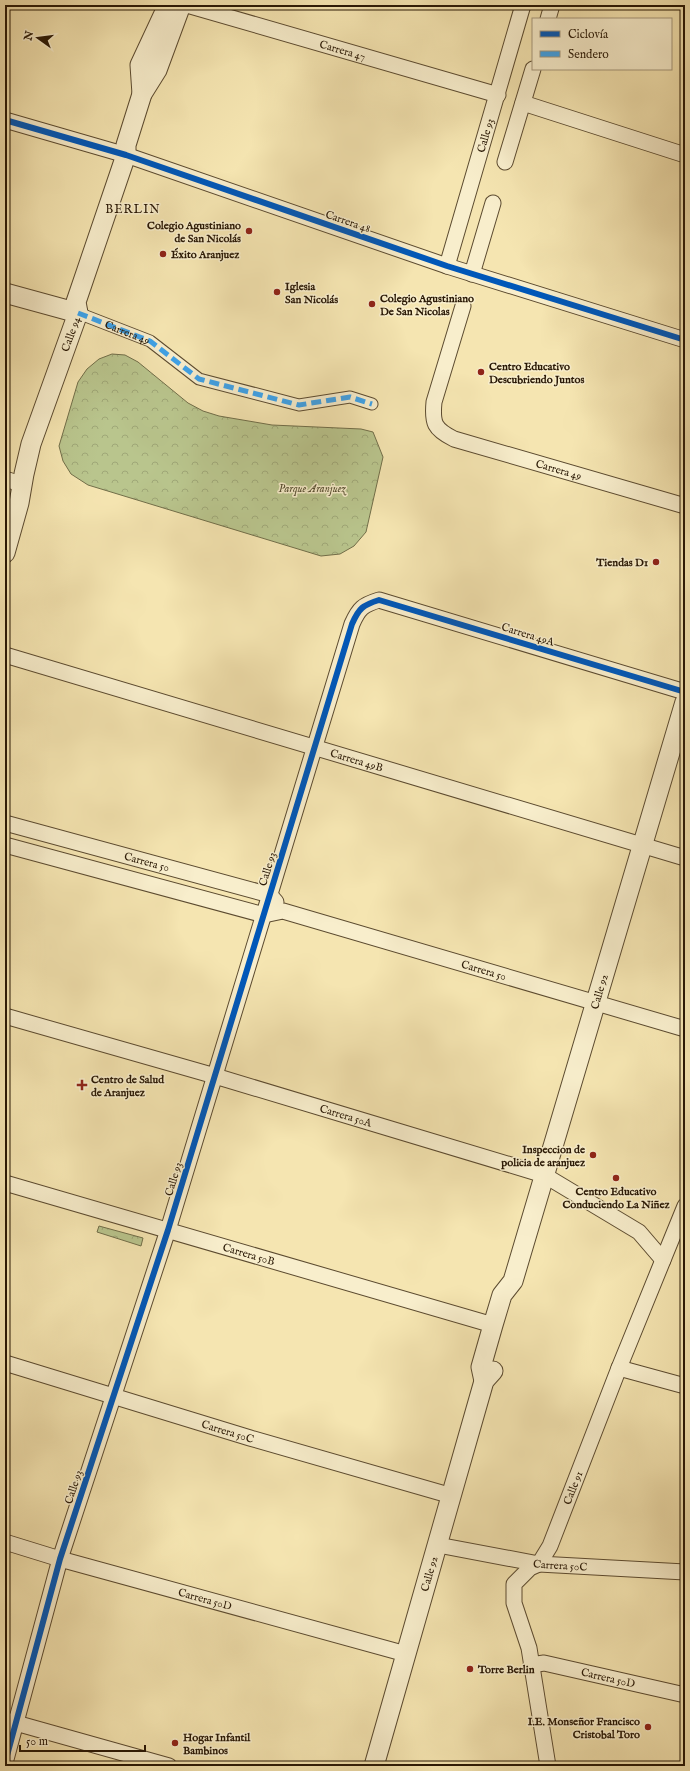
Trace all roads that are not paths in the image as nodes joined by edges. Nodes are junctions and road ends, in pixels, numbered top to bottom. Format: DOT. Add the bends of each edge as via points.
graph roads {
  1 [pos="168,5"];
  2 [pos="181,5"];
  3 [pos="187,5"];
  4 [pos="523,5"];
  5 [pos="552,5"];
  6 [pos="548,18"];
  7 [pos="533,70"];
  8 [pos="142,94"];
  9 [pos="498,95"];
  10 [pos="523,103"];
  11 [pos="5,120"];
  12 [pos="126,155"];
  13 [pos="685,155"];
  14 [pos="505,162"];
  15 [pos="493,203"];
  16 [pos="446,266"];
  17 [pos="472,274"];
  18 [pos="5,293"];
  19 [pos="463,306"];
  20 [pos="78,313"];
  21 [pos="685,340"];
  22 [pos="372,404"];
  23 [pos="13,482"];
  24 [pos="685,506"];
  25 [pos="5,553"];
  26 [pos="365,604"];
  27 [pos="5,655"];
  28 [pos="685,692"];
  29 [pos="685,702"];
  30 [pos="315,747"];
  31 [pos="5,823"];
  32 [pos="5,845"];
  33 [pos="642,845"];
  34 [pos="685,858"];
  35 [pos="270,895"];
  36 [pos="283,911"];
  37 [pos="264,915"];
  38 [pos="595,1002"];
  39 [pos="5,1016"];
  40 [pos="685,1029"];
  41 [pos="215,1076"];
  42 [pos="544,1175"];
  43 [pos="5,1183"];
  44 [pos="685,1206"];
  45 [pos="168,1230"];
  46 [pos="663,1260"];
  47 [pos="513,1281"];
  48 [pos="493,1325"];
  49 [pos="5,1363"];
  50 [pos="619,1368"];
  51 [pos="484,1381"];
  52 [pos="685,1386"];
  53 [pos="113,1396"];
  54 [pos="452,1496"];
  55 [pos="5,1542"];
  56 [pos="438,1545"];
  57 [pos="60,1559"];
  58 [pos="539,1564"];
  59 [pos="685,1572"];
  60 [pos="406,1654"];
  61 [pos="531,1665"];
  62 [pos="685,1695"];
  63 [pos="11,1722"];
  64 [pos="5,1763"];
  65 [pos="169,1766"];
  66 [pos="374,1766"];
  67 [pos="548,1766"];
  1 -- 8 [label="street, Calle 94" via="140,64"];
  2 -- 8 [label="street, Calle 94" via="157,70"];
  3 -- 9 [label="street, Carrera 47"];
  4 -- 9 [label="street, Calle 93"];
  5 -- 6 [label="street"];
  7 -- 10 [label="street"];
  8 -- 12 [label="street, Calle 94" via="126,145"];
  9 -- 16 [label="street, Calle 93"];
  10 -- 13 [label="street"];
  10 -- 14 [label="street"];
  11 -- 12 [label="street, Carrera 48"];
  12 -- 16 [label="street, Carrera 48"];
  12 -- 20 [label="street, Calle 94" via="76,302"];
  15 -- 17 [label="street"];
  16 -- 17 [label="street, Carrera 48"];
  17 -- 21 [label="street, Carrera 48"];
  18 -- 20 [label="street, Carrera 49"];
  19 -- 24 [label="street, Carrera 49" via="434,402 433,415 436,427 454,439"];
  20 -- 22 [label="street, Carrera 49" via="150,341 199,378 299,405 350,397"];
  20 -- 23 [label="street, Calle 94" via="31,444"];
  23 -- 25 [label="street, Calle 94" via="19,503"];
  26 -- 28 [label="street, Carrera 49A" via="379,600"];
  26 -- 30 [label="street, Calle 93" via="352,624"];
  27 -- 30 [label="street, Carrera 49B"];
  29 -- 33 [label="street, Calle 92"];
  30 -- 33 [label="street, Carrera 49B"];
  30 -- 35 [label="street, Calle 93"];
  31 -- 35 [label="street, Carrera 50"];
  32 -- 37 [label="street, Carrera 50"];
  33 -- 34 [label="street, Carrera 49B"];
  33 -- 38 [label="street, Calle 92"];
  35 -- 36 [label="street"];
  35 -- 37 [label="street, Calle 93"];
  36 -- 37 [label="street, Carrera 50"];
  36 -- 38 [label="street, Carrera 50"];
  37 -- 41 [label="street, Calle 93"];
  38 -- 40 [label="street, Carrera 50"];
  38 -- 42 [label="street, Calle 92"];
  39 -- 41 [label="street, Carrera 50A"];
  41 -- 42 [label="street, Carrera 50A"];
  41 -- 45 [label="street, Calle 93"];
  42 -- 46 [label="street, Carrera 50A" via="639,1232"];
  42 -- 47 [label="street, Calle 92"];
  43 -- 45 [label="street, Carrera 50B"];
  44 -- 46 [label="street, Calle 91"];
  45 -- 48 [label="street, Carrera 50B"];
  45 -- 53 [label="street, Calle 93"];
  46 -- 50 [label="street, Calle 91"];
  47 -- 48 [label="street, Calle 92" via="502,1295"];
  47 -- 51 [label="street, Calle 92" via="514,1298 494,1371"];
  48 -- 51 [label="street, Calle 92" via="481,1367"];
  49 -- 53 [label="street, Carrera 50C"];
  50 -- 52 [label="street"];
  50 -- 58 [label="street, Calle 91" via="550,1546"];
  51 -- 54 [label="street, Calle 92"];
  53 -- 54 [label="street, Carrera 50C"];
  53 -- 57 [label="street, Calle 93"];
  54 -- 56 [label="street, Calle 92"];
  55 -- 57 [label="street, Carrera 50D"];
  56 -- 58 [label="street, Carrera 50C"];
  56 -- 60 [label="street, Calle 92"];
  57 -- 60 [label="street, Carrera 50D"];
  57 -- 63 [label="street, Calle 93"];
  58 -- 59 [label="street, Carrera 50C"];
  58 -- 61 [label="street, Calle 91" via="530,1568 514,1584 514,1603 529,1648"];
  60 -- 66 [label="street, Calle 92"];
  61 -- 62 [label="street, Carrera 50D" via="544,1663"];
  61 -- 67 [label="street, Calle 91"];
  63 -- 64 [label="street, Calle 93"];
  63 -- 65 [label="street"];
}
